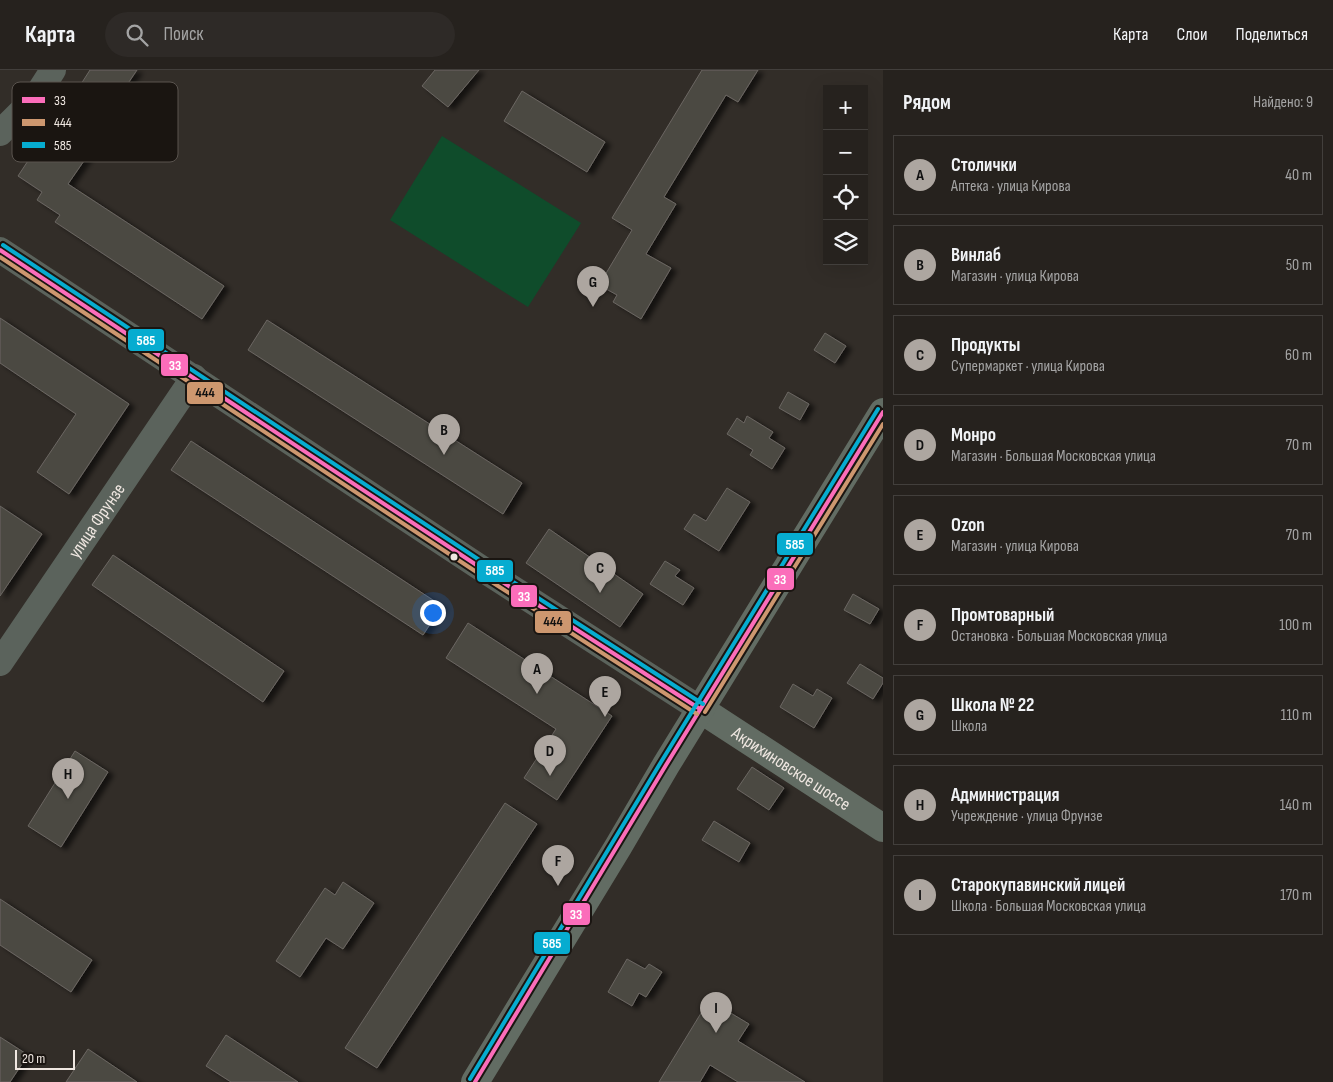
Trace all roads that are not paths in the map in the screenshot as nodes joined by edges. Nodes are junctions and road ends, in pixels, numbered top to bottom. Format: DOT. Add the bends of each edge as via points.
graph roads {
  1 [pos="54,70"];
  2 [pos="46,82"];
  3 [pos="12,121"];
  4 [pos="0,133"];
  5 [pos="0,250"];
  6 [pos="194,377"];
  7 [pos="883,412"];
  8 [pos="0,663"];
  9 [pos="700,709"];
  10 [pos="883,828"];
  11 [pos="475,1082"];
  1 -- 2 [label="street"];
  3 -- 4 [label="street"];
  5 -- 6 [label="street"];
  6 -- 8 [label="street, улица Фрунзе"];
  6 -- 9 [label="street"];
  7 -- 9 [label="main road"];
  9 -- 10 [label="main road, Акрихиновское шоссе"];
  9 -- 11 [label="main road"];
}
